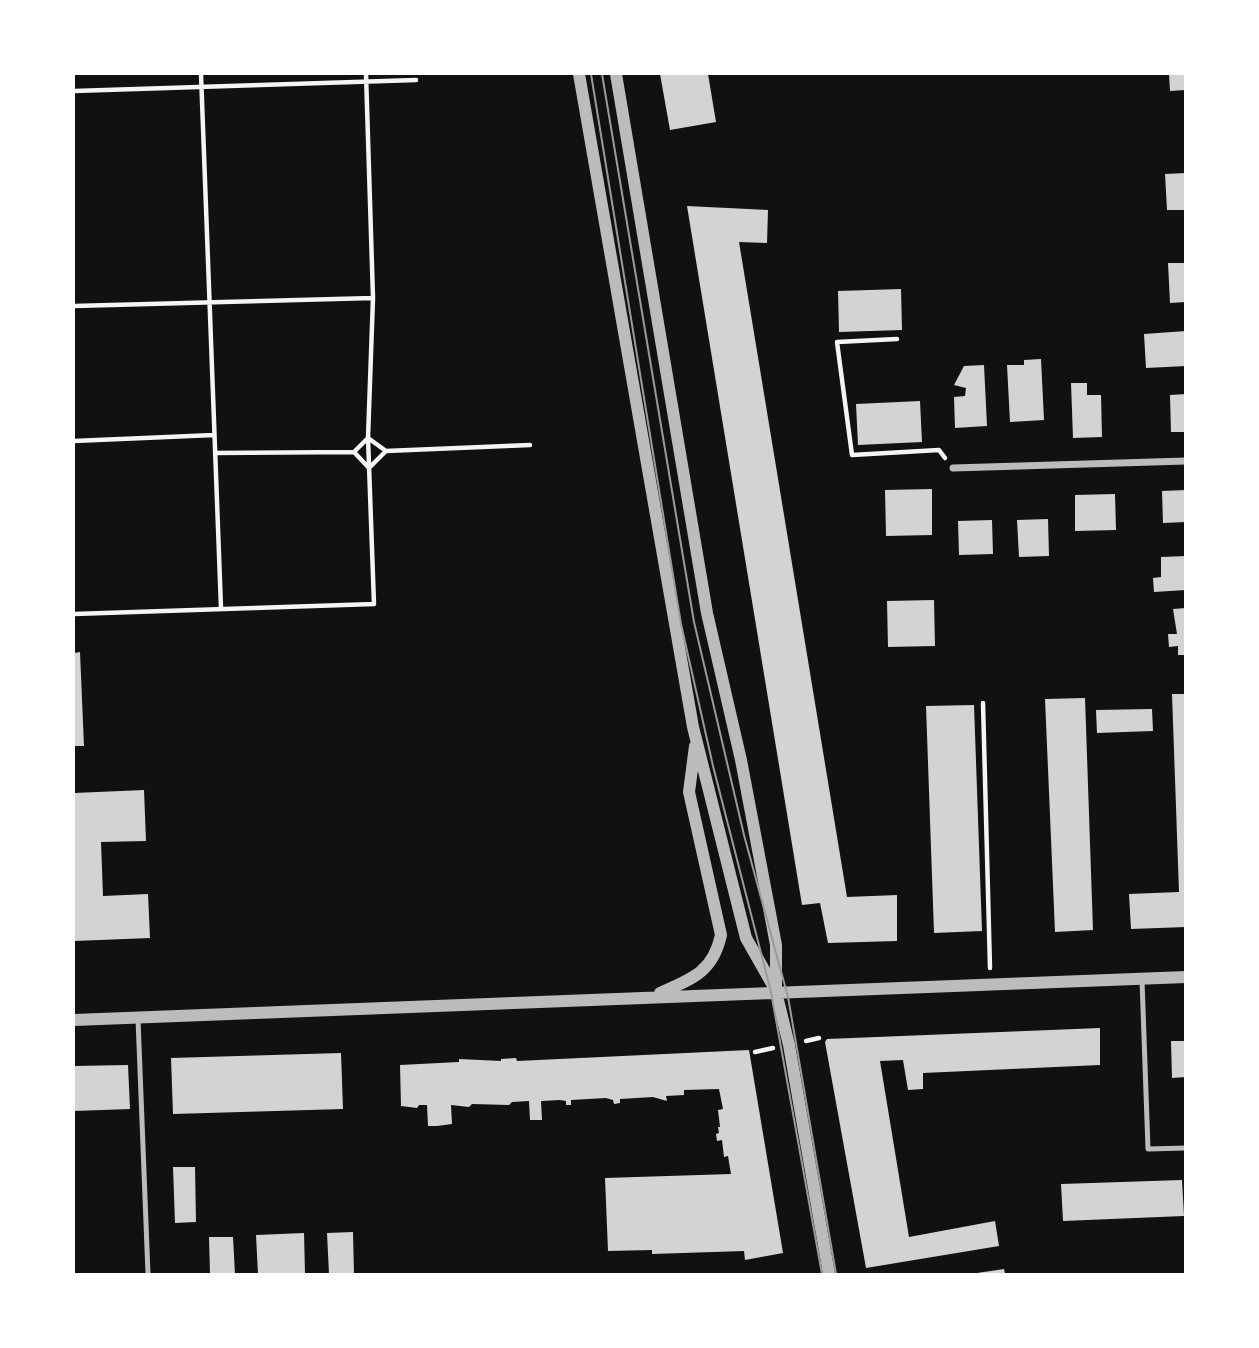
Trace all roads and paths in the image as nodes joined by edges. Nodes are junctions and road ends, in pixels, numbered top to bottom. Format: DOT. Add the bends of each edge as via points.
graph roads {
  1 [pos="201,74"];
  2 [pos="366,74"];
  3 [pos="579,74"];
  4 [pos="616,74"];
  5 [pos="416,79"];
  6 [pos="366,82"];
  7 [pos="201,85"];
  8 [pos="74,91"];
  9 [pos="373,298"];
  10 [pos="209,301"];
  11 [pos="74,306"];
  12 [pos="897,339"];
  13 [pos="214,435"];
  14 [pos="368,438"];
  15 [pos="74,441"];
  16 [pos="530,445"];
  17 [pos="386,451"];
  18 [pos="354,452"];
  19 [pos="215,453"];
  20 [pos="1185,461"];
  21 [pos="369,468"];
  22 [pos="953,468"];
  23 [pos="221,608"];
  24 [pos="74,614"];
  25 [pos="983,703"];
  26 [pos="696,739"];
  27 [pos="1185,977"];
  28 [pos="1142,979"];
  29 [pos="990,984"];
  30 [pos="776,992"];
  31 [pos="652,997"];
  32 [pos="138,1017"];
  33 [pos="74,1020"];
  34 [pos="1185,1148"];
  35 [pos="148,1275"];
  36 [pos="829,1275"];
  1 -- 7 [label="path"];
  2 -- 6 [label="path"];
  3 -- 26 [label="street"];
  4 -- 30 [label="street" via="707,613 776,945"];
  5 -- 6 [label="path"];
  6 -- 7 [label="path"];
  6 -- 9 [label="path"];
  7 -- 8 [label="path"];
  7 -- 10 [label="path"];
  9 -- 10 [label="path"];
  9 -- 14 [label="path"];
  10 -- 11 [label="path"];
  10 -- 13 [label="path"];
  12 -- 22 [label="path" via="837,342 852,455 939,450"];
  13 -- 15 [label="path"];
  13 -- 19 [label="path"];
  14 -- 17 [label="path"];
  14 -- 18 [label="path"];
  14 -- 21 [label="path"];
  16 -- 17 [label="path"];
  17 -- 21 [label="path"];
  18 -- 19 [label="path"];
  18 -- 21 [label="path"];
  19 -- 23 [label="path"];
  20 -- 22 [label="street"];
  21 -- 23 [label="path" via="374,604"];
  23 -- 24 [label="path"];
  25 -- 29 [label="path"];
  26 -- 30 [label="street" via="746,938"];
  26 -- 31 [label="street" via="689,792 721,935 708,966 691,980"];
  27 -- 28 [label="street"];
  28 -- 29 [label="street"];
  28 -- 34 [label="lane" via="1148,1149"];
  29 -- 30 [label="street"];
  30 -- 31 [label="street"];
  30 -- 36 [label="street"];
  31 -- 32 [label="street"];
  32 -- 33 [label="street"];
  32 -- 35 [label="lane"];
}
